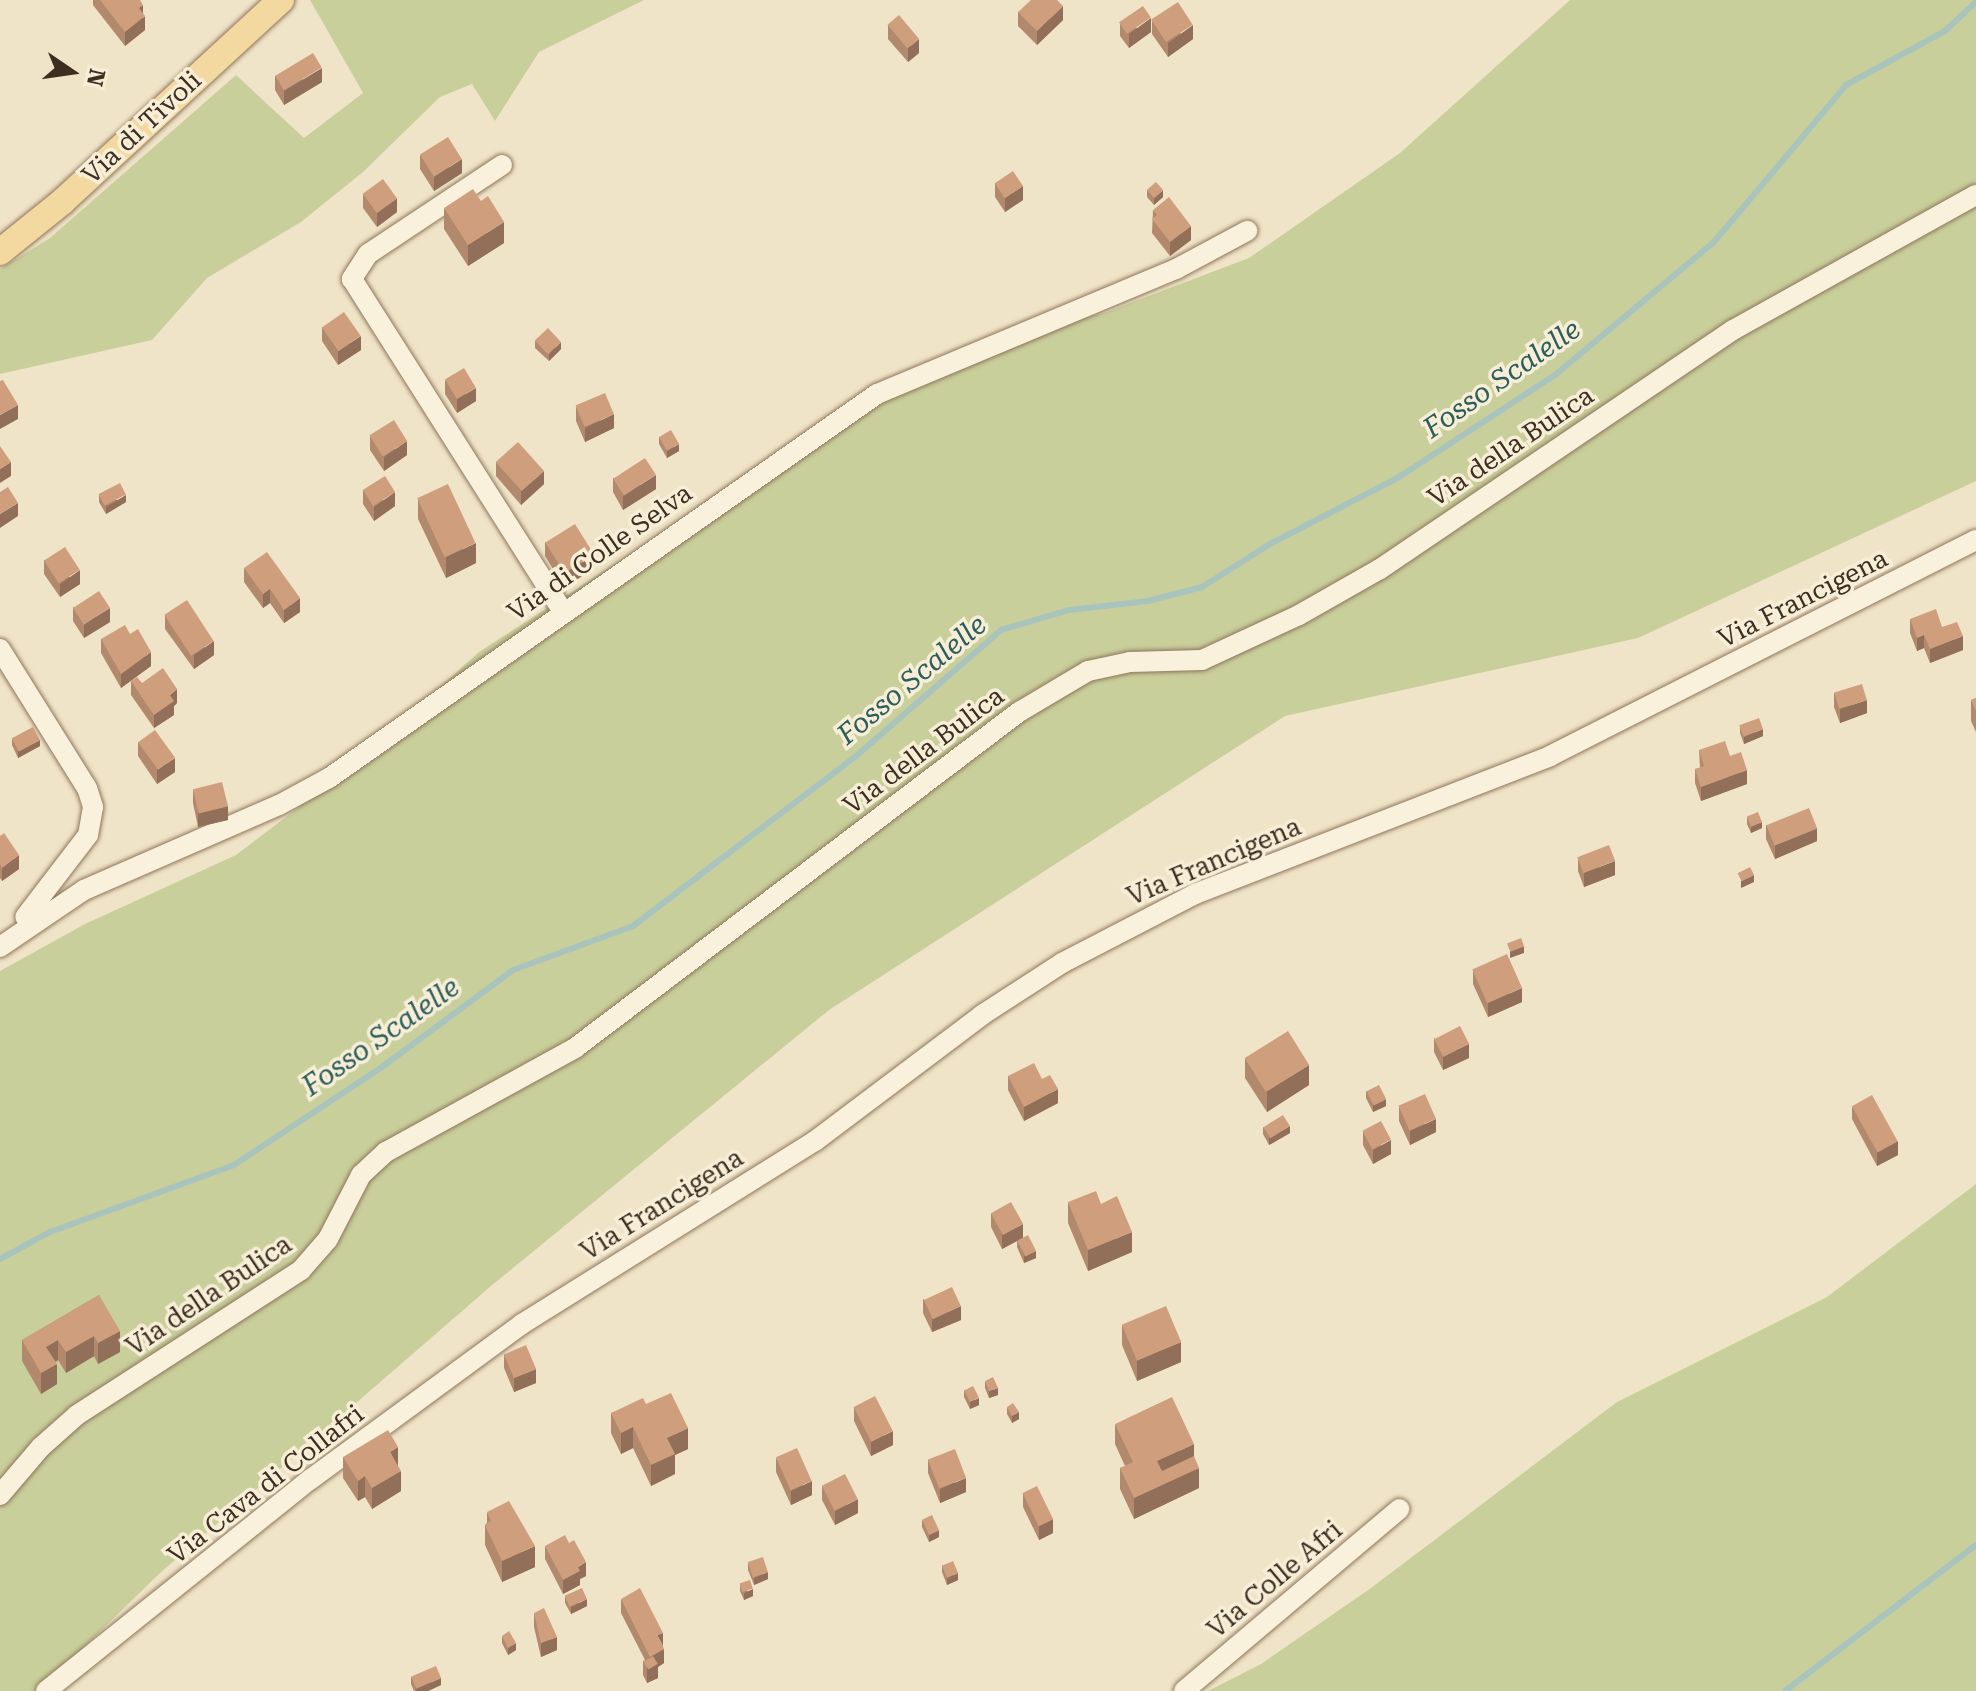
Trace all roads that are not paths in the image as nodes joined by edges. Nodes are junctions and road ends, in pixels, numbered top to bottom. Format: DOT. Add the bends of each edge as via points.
graph roads {
  1 [pos="281,0"];
  2 [pos="502,165"];
  3 [pos="1976,195"];
  4 [pos="1247,231"];
  5 [pos="0,252"];
  6 [pos="1976,540"];
  7 [pos="563,611"];
  8 [pos="0,649"];
  9 [pos="4,943"];
  10 [pos="522,1324"];
  11 [pos="0,1495"];
  12 [pos="1399,1509"];
  13 [pos="46,1691"];
  14 [pos="1184,1691"];
  1 -- 5 [label="main road, Via di Tivoli" via="44,218"];
  2 -- 7 [label="street" via="363,258 352,279"];
  3 -- 11 [label="street, Via della Bulica" via="1743,323 1380,569 1299,615 1202,660 1130,662 1088,671 1019,712 575,1048 386,1152 361,1175 328,1239 301,1270 77,1415"];
  4 -- 7 [label="street, Via di Colle Selva" via="1176,269 877,394"];
  6 -- 10 [label="street, Via Francigena" via="1530,766 1240,875 1121,929 982,1015 815,1141"];
  7 -- 9 [label="street, Via di Colle Selva" via="317,785 84,890"];
  8 -- 9 [label="street" via="87,788 93,813 82,844"];
  10 -- 13 [label="street, Via Cava di Collafri" via="311,1479"];
  12 -- 14 [label="street, Via Colle Afri"];
}
